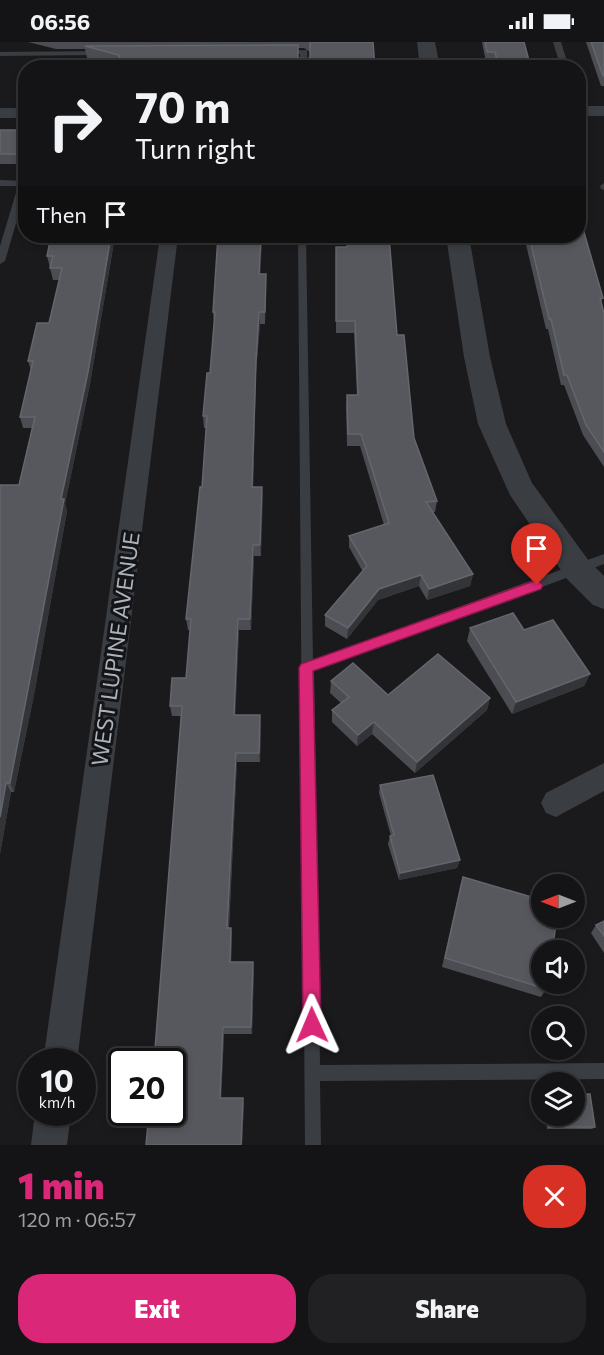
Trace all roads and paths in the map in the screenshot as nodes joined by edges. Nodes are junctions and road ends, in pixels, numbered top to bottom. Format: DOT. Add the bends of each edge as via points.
graph roads {
  1 [pos="426,42"];
  2 [pos="557,42"];
  3 [pos="105,53"];
  4 [pos="269,53"];
  5 [pos="0,54"];
  6 [pos="304,60"];
  7 [pos="429,60"];
  8 [pos="563,60"];
  9 [pos="586,111"];
  10 [pos="604,111"];
  11 [pos="0,113"];
  12 [pos="18,113"];
  13 [pos="0,183"];
  14 [pos="18,183"];
  15 [pos="18,197"];
  16 [pos="168,243"];
  17 [pos="302,243"];
  18 [pos="458,243"];
  19 [pos="0,261"];
  20 [pos="604,559"];
  21 [pos="578,570"];
  22 [pos="604,596"];
  23 [pos="306,668"];
  24 [pos="604,776"];
  25 [pos="556,803"];
  26 [pos="62,1048"];
  27 [pos="604,1071"];
  28 [pos="312,1072"];
  29 [pos="51,1126"];
  30 [pos="49,1145"];
  31 [pos="313,1145"];
  1 -- 7 [label="street"];
  2 -- 8 [label="lane"];
  3 -- 5 [label="lane"];
  4 -- 6 [label="lane" via="304,52"];
  9 -- 10 [label="street"];
  11 -- 12 [label="street"];
  13 -- 14 [label="lane"];
  15 -- 19 [label="lane"];
  16 -- 26 [label="street, WEST LUPINE AVENUE"];
  17 -- 23 [label="lane"];
  18 -- 21 [label="street" via="492,424 520,487"];
  20 -- 21 [label="lane"];
  21 -- 22 [label="street"];
  21 -- 23 [label="lane"];
  23 -- 28 [label="lane"];
  24 -- 25 [label="street"];
  27 -- 28 [label="lane"];
  28 -- 31 [label="lane"];
  29 -- 30 [label="street"];
}
